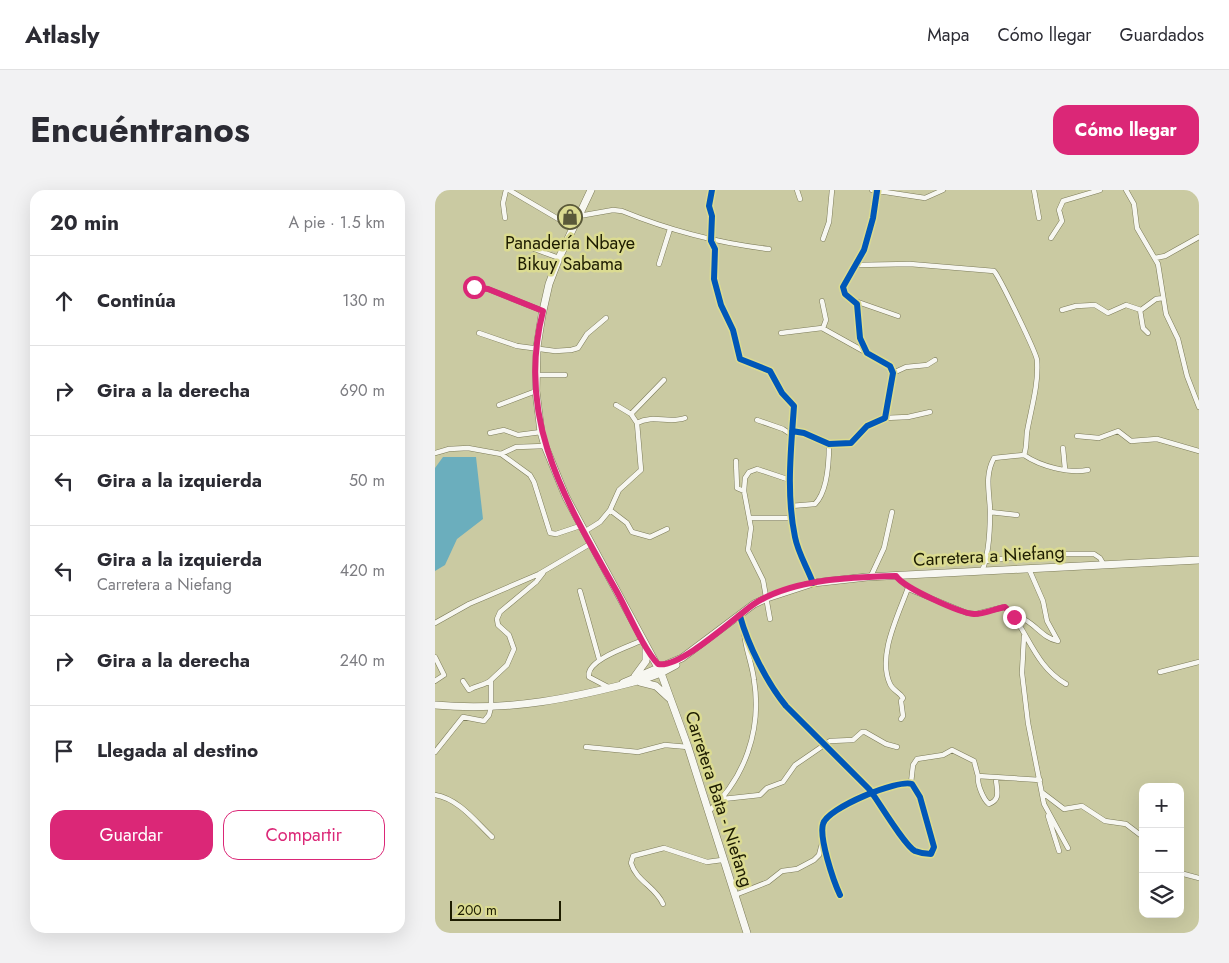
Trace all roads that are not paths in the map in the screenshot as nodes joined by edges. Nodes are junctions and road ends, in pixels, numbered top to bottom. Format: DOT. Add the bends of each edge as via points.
graph roads {
  1 [pos="507,190"];
  2 [pos="591,190"];
  3 [pos="712,190"];
  4 [pos="797,190"];
  5 [pos="832,190"];
  6 [pos="943,190"];
  7 [pos="1034,190"];
  8 [pos="1099,190"];
  9 [pos="1126,190"];
  10 [pos="874,191"];
  11 [pos="800,199"];
  12 [pos="579,216"];
  13 [pos="505,218"];
  14 [pos="1039,218"];
  15 [pos="572,227"];
  16 [pos="670,229"];
  17 [pos="1199,237"];
  18 [pos="1051,238"];
  19 [pos="823,239"];
  20 [pos="513,241"];
  21 [pos="711,241"];
  22 [pos="769,249"];
  23 [pos="559,258"];
  24 [pos="1155,258"];
  25 [pos="659,264"];
  26 [pos="857,265"];
  27 [pos="474,287"];
  28 [pos="1163,298"];
  29 [pos="822,301"];
  30 [pos="855,301"];
  31 [pos="1062,310"];
  32 [pos="1140,310"];
  33 [pos="543,311"];
  34 [pos="898,316"];
  35 [pos="606,318"];
  36 [pos="823,328"];
  37 [pos="479,333"];
  38 [pos="781,333"];
  39 [pos="1147,333"];
  40 [pos="537,347"];
  41 [pos="867,353"];
  42 [pos="935,360"];
  43 [pos="893,373"];
  44 [pos="536,375"];
  45 [pos="565,375"];
  46 [pos="664,380"];
  47 [pos="536,391"];
  48 [pos="499,405"];
  49 [pos="616,405"];
  50 [pos="1199,407"];
  51 [pos="930,412"];
  52 [pos="631,414"];
  53 [pos="685,418"];
  54 [pos="885,418"];
  55 [pos="757,420"];
  56 [pos="637,423"];
  57 [pos="541,432"];
  58 [pos="490,433"];
  59 [pos="792,433"];
  60 [pos="1077,436"];
  61 [pos="829,444"];
  62 [pos="545,446"];
  63 [pos="1063,448"];
  64 [pos="1199,451"];
  65 [pos="435,453"];
  66 [pos="501,454"];
  67 [pos="1024,455"];
  68 [pos="736,461"];
  69 [pos="1065,469"];
  70 [pos="1088,470"];
  71 [pos="791,480"];
  72 [pos="744,492"];
  73 [pos="791,506"];
  74 [pos="610,510"];
  75 [pos="892,512"];
  76 [pos="990,512"];
  77 [pos="1017,515"];
  78 [pos="749,518"];
  79 [pos="792,518"];
  80 [pos="582,529"];
  81 [pos="667,529"];
  82 [pos="590,544"];
  83 [pos="1199,560"];
  84 [pos="986,561"];
  85 [pos="1104,565"];
  86 [pos="1029,569"];
  87 [pos="545,570"];
  88 [pos="982,571"];
  89 [pos="871,576"];
  90 [pos="896,576"];
  91 [pos="813,583"];
  92 [pos="908,588"];
  93 [pos="580,591"];
  94 [pos="767,598"];
  95 [pos="740,616"];
  96 [pos="1014,617"];
  97 [pos="770,619"];
  98 [pos="435,623"];
  99 [pos="743,627"];
  100 [pos="1024,636"];
  101 [pos="644,641"];
  102 [pos="435,658"];
  103 [pos="599,659"];
  104 [pos="680,660"];
  105 [pos="655,661"];
  106 [pos="1199,662"];
  107 [pos="667,665"];
  108 [pos="660,671"];
  109 [pos="1160,672"];
  110 [pos="491,680"];
  111 [pos="435,681"];
  112 [pos="463,681"];
  113 [pos="637,681"];
  114 [pos="626,682"];
  115 [pos="1066,684"];
  116 [pos="609,687"];
  117 [pos="667,687"];
  118 [pos="672,703"];
  119 [pos="435,705"];
  120 [pos="491,707"];
  121 [pos="901,719"];
  122 [pos="825,744"];
  123 [pos="687,746"];
  124 [pos="586,747"];
  125 [pos="897,747"];
  126 [pos="435,752"];
  127 [pos="978,776"];
  128 [pos="996,778"];
  129 [pos="1040,780"];
  130 [pos="911,783"];
  131 [pos="1043,792"];
  132 [pos="872,793"];
  133 [pos="435,795"];
  134 [pos="723,799"];
  135 [pos="708,812"];
  136 [pos="1048,815"];
  137 [pos="824,834"];
  138 [pos="1139,834"];
  139 [pos="492,836"];
  140 [pos="1068,848"];
  141 [pos="1059,851"];
  142 [pos="722,860"];
  143 [pos="1184,874"];
  144 [pos="1199,878"];
  145 [pos="733,895"];
  146 [pos="839,895"];
  147 [pos="663,904"];
  148 [pos="746,932"];
  1 -- 13 [label="street" via="503,203"];
  1 -- 15 [label="street"];
  2 -- 12 [label="main road, Carretera Bata - Niefang"];
  3 -- 21 [label="street" via="709,206"];
  4 -- 11 [label="street"];
  5 -- 19 [label="street" via="829,222"];
  6 -- 10 [label="street" via="925,198"];
  7 -- 14 [label="street"];
  8 -- 18 [label="street" via="1063,202 1059,210 1062,221"];
  9 -- 24 [label="street" via="1134,204 1137,228"];
  10 -- 26 [label="street" via="871,226"];
  12 -- 15 [label="main road, Carretera Bata - Niefang"];
  12 -- 16 [label="street" via="622,211"];
  15 -- 23 [label="main road, Carretera Bata - Niefang"];
  16 -- 21 [label="street"];
  16 -- 25 [label="street"];
  17 -- 24 [label="street" via="1165,256"];
  20 -- 23 [label="street"];
  21 -- 22 [label="street"];
  21 -- 59 [label="street" via="715,249 714,279 740,359 770,371 782,393 793,403"];
  23 -- 33 [label="main road, Carretera Bata - Niefang"];
  24 -- 28 [label="street"];
  26 -- 30 [label="street" via="843,287 845,294"];
  26 -- 67 [label="street" via="953,266 994,271 998,275 1037,360"];
  27 -- 33 [label="street" via="488,289"];
  28 -- 32 [label="street"];
  28 -- 50 [label="street"];
  29 -- 36 [label="street" via="826,320"];
  30 -- 34 [label="street"];
  30 -- 41 [label="street" via="860,338"];
  31 -- 32 [label="street" via="1095,305 1108,313 1126,305"];
  32 -- 39 [label="street"];
  33 -- 40 [label="main road, Carretera Bata - Niefang"];
  35 -- 40 [label="street" via="587,334 578,348 555,350"];
  36 -- 38 [label="street"];
  36 -- 41 [label="street"];
  37 -- 40 [label="street" via="505,344"];
  40 -- 44 [label="main road, Carretera Bata - Niefang"];
  41 -- 43 [label="street" via="890,366"];
  42 -- 43 [label="street" via="921,366 907,366"];
  43 -- 54 [label="street"];
  44 -- 45 [label="street"];
  44 -- 47 [label="main road, Carretera Bata - Niefang"];
  46 -- 52 [label="street"];
  47 -- 48 [label="street"];
  47 -- 57 [label="main road, Carretera Bata - Niefang"];
  49 -- 52 [label="street"];
  51 -- 54 [label="street"];
  52 -- 56 [label="street"];
  53 -- 56 [label="street" via="675,422 644,419"];
  54 -- 61 [label="street" via="867,426 851,443"];
  55 -- 59 [label="street"];
  56 -- 74 [label="street" via="641,470 619,490"];
  57 -- 58 [label="street" via="518,435 504,430"];
  57 -- 62 [label="main road, Carretera Bata - Niefang"];
  59 -- 61 [label="street" via="804,433"];
  59 -- 71 [label="street"];
  60 -- 64 [label="street" via="1099,438 1118,430 1131,441 1157,439"];
  61 -- 73 [label="street" via="829,460 820,498 815,504"];
  62 -- 66 [label="street" via="516,447"];
  62 -- 80 [label="main road, Carretera Bata - Niefang"];
  63 -- 69 [label="street"];
  65 -- 66 [label="street" via="468,448"];
  66 -- 80 [label="street" via="534,482 550,533"];
  67 -- 69 [label="street" via="1031,461"];
  67 -- 76 [label="street" via="994,458 988,486"];
  68 -- 72 [label="street" via="737,488"];
  69 -- 70 [label="street"];
  71 -- 72 [label="street" via="764,470 753,470 745,478"];
  71 -- 73 [label="street"];
  72 -- 78 [label="street"];
  73 -- 79 [label="street"];
  74 -- 80 [label="street" via="600,522"];
  74 -- 81 [label="street" via="627,523 632,532 649,538"];
  75 -- 89 [label="street" via="884,548"];
  76 -- 77 [label="street"];
  76 -- 84 [label="street"];
  78 -- 79 [label="street"];
  78 -- 94 [label="street" via="748,550 763,580"];
  79 -- 91 [label="street" via="797,547"];
  80 -- 82 [label="main road, Carretera Bata - Niefang"];
  82 -- 87 [label="street"];
  82 -- 101 [label="main road, Carretera Bata - Niefang"];
  83 -- 85 [label="main road, Carretera a Niefang"];
  84 -- 85 [label="street" via="1031,554 1094,554"];
  84 -- 88 [label="street"];
  85 -- 86 [label="main road, Carretera a Niefang"];
  86 -- 88 [label="main road, Carretera a Niefang"];
  86 -- 96 [label="street" via="1043,601 1047,621 1058,641 1021,617"];
  87 -- 98 [label="street"];
  87 -- 110 [label="street" via="536,582 500,612 498,625 509,635 515,649 507,665"];
  88 -- 90 [label="main road, Carretera a Niefang"];
  89 -- 90 [label="main road, Carretera a Niefang"];
  89 -- 91 [label="main road, Carretera a Niefang"];
  90 -- 92 [label="street"];
  91 -- 94 [label="main road, Carretera a Niefang"];
  92 -- 96 [label="street" via="967,613 1005,607"];
  92 -- 121 [label="street" via="887,645 890,685 903,698"];
  93 -- 103 [label="street"];
  94 -- 95 [label="main road, Carretera a Niefang"];
  94 -- 97 [label="street"];
  95 -- 99 [label="street"];
  95 -- 104 [label="main road, Carretera a Niefang"];
  96 -- 100 [label="street"];
  99 -- 122 [label="street" via="777,696"];
  99 -- 134 [label="street" via="757,706 754,732 744,763"];
  100 -- 115 [label="street" via="1045,668"];
  100 -- 129 [label="street" via="1022,672"];
  101 -- 103 [label="street"];
  101 -- 105 [label="main road, Carretera Bata - Niefang"];
  101 -- 114 [label="main road" via="646,661"];
  102 -- 111 [label="street" via="444,675"];
  103 -- 116 [label="street" via="590,668 589,677"];
  104 -- 107 [label="main road"];
  104 -- 108 [label="main road"];
  104 -- 117 [label="main road" via="671,670"];
  105 -- 107 [label="main road"];
  105 -- 108 [label="main road, Carretera Bata - Niefang"];
  106 -- 109 [label="street"];
  107 -- 108 [label="main road"];
  108 -- 113 [label="main road"];
  108 -- 114 [label="main road"];
  108 -- 117 [label="main road, Carretera Bata - Niefang"];
  110 -- 112 [label="street" via="469,690"];
  110 -- 120 [label="street"];
  113 -- 114 [label="main road"];
  113 -- 118 [label="main road" via="656,686"];
  114 -- 116 [label="main road"];
  116 -- 120 [label="main road" via="539,703"];
  117 -- 118 [label="main road, Carretera Bata - Niefang"];
  118 -- 123 [label="main road, Carretera Bata - Niefang"];
  119 -- 120 [label="main road"];
  120 -- 126 [label="street" via="484,721 463,717"];
  122 -- 125 [label="street" via="853,740 865,732"];
  122 -- 132 [label="street"];
  122 -- 134 [label="street" via="795,765 786,780 777,786 767,788 760,795"];
  123 -- 124 [label="street" via="665,745 638,752"];
  123 -- 135 [label="main road, Carretera Bata - Niefang"];
  127 -- 128 [label="street"];
  127 -- 128 [label="street" via="983,798 989,804 997,797"];
  127 -- 130 [label="street" via="974,760 952,750 917,760 913,765"];
  128 -- 129 [label="street"];
  129 -- 131 [label="street"];
  130 -- 132 [label="street"];
  130 -- 132 [label="street" via="924,808 934,846 931,854 911,848"];
  131 -- 136 [label="street"];
  131 -- 138 [label="street" via="1064,809 1082,806 1105,821 1126,824"];
  132 -- 137 [label="street" via="830,814 824,821"];
  133 -- 139 [label="street" via="468,812"];
  134 -- 135 [label="street"];
  135 -- 142 [label="main road, Carretera Bata - Niefang"];
  136 -- 140 [label="street"];
  136 -- 141 [label="street"];
  137 -- 145 [label="street" via="819,855 814,860 797,869 782,871 768,882"];
  137 -- 146 [label="street" via="829,869"];
  142 -- 145 [label="main road, Carretera Bata - Niefang"];
  142 -- 147 [label="street" via="707,862 669,848 633,856 631,863 635,873"];
  143 -- 144 [label="street"];
  145 -- 148 [label="main road, Carretera Bata - Niefang"];
}
